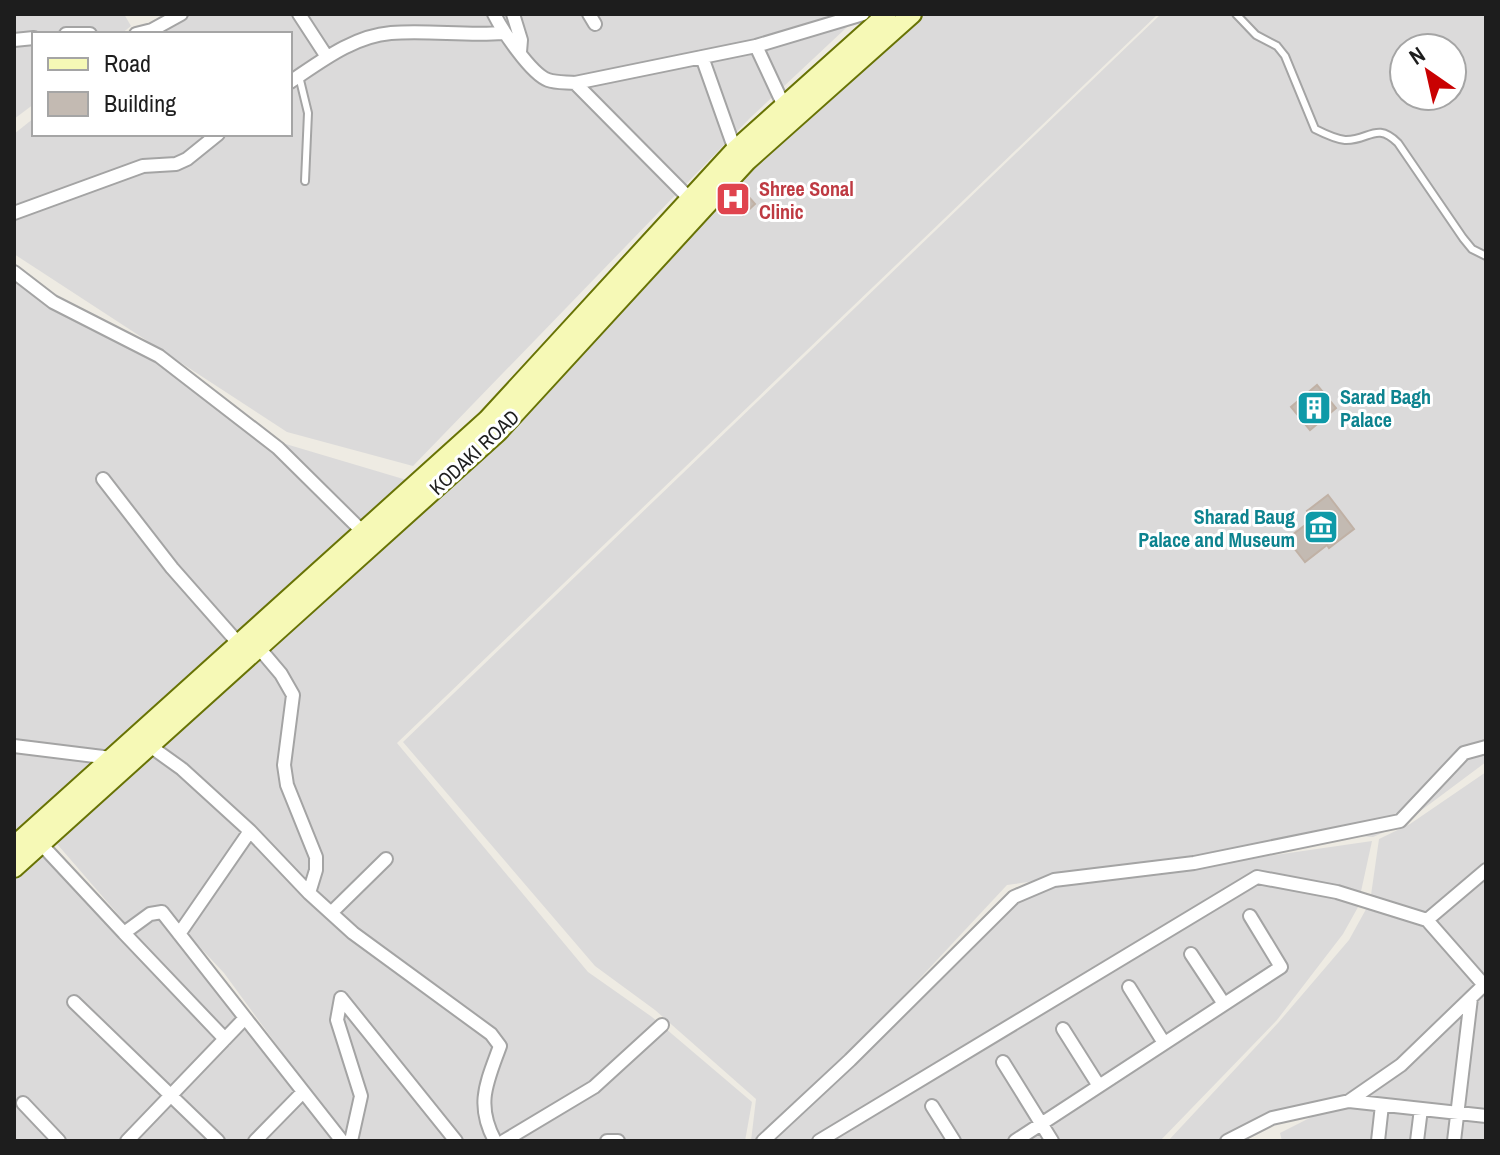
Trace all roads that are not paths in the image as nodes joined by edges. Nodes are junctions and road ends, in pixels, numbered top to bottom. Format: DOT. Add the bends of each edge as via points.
graph roads {
  1 [pos="181,14"];
  2 [pos="299,14"];
  3 [pos="494,14"];
  4 [pos="513,14"];
  5 [pos="863,14"];
  6 [pos="887,14"];
  7 [pos="912,14"];
  8 [pos="1236,14"];
  9 [pos="144,32"];
  10 [pos="503,33"];
  11 [pos="756,46"];
  12 [pos="520,52"];
  13 [pos="327,57"];
  14 [pos="702,57"];
  15 [pos="294,79"];
  16 [pos="575,83"];
  17 [pos="784,106"];
  18 [pos="216,136"];
  19 [pos="735,150"];
  20 [pos="305,181"];
  21 [pos="690,199"];
  22 [pos="14,213"];
  23 [pos="1486,256"];
  24 [pos="14,272"];
  25 [pos="103,479"];
  26 [pos="363,532"];
  27 [pos="239,644"];
  28 [pos="259,648"];
  29 [pos="14,746"];
  30 [pos="150,746"];
  31 [pos="1486,747"];
  32 [pos="111,758"];
  33 [pos="250,831"];
  34 [pos="41,844"];
  35 [pos="14,846"];
  36 [pos="386,859"];
  37 [pos="14,868"];
  38 [pos="1486,870"];
  39 [pos="309,893"];
  40 [pos="332,912"];
  41 [pos="1250,916"];
  42 [pos="1427,920"];
  43 [pos="124,933"];
  44 [pos="179,934"];
  45 [pos="1191,954"];
  46 [pos="1485,984"];
  47 [pos="1129,987"];
  48 [pos="1471,998"];
  49 [pos="74,1002"];
  50 [pos="1224,1004"];
  51 [pos="245,1018"];
  52 [pos="662,1025"];
  53 [pos="1063,1029"];
  54 [pos="225,1039"];
  55 [pos="1164,1043"];
  56 [pos="1003,1062"];
  57 [pos="1099,1086"];
  58 [pos="303,1092"];
  59 [pos="170,1095"];
  60 [pos="1349,1101"];
  61 [pos="23,1103"];
  62 [pos="1382,1105"];
  63 [pos="932,1106"];
  64 [pos="1421,1109"];
  65 [pos="1458,1113"];
  66 [pos="1486,1116"];
  67 [pos="1042,1123"];
  68 [pos="59,1141"];
  69 [pos="127,1141"];
  70 [pos="218,1141"];
  71 [pos="255,1141"];
  72 [pos="342,1141"];
  73 [pos="351,1141"];
  74 [pos="456,1141"];
  75 [pos="495,1141"];
  76 [pos="504,1141"];
  77 [pos="607,1141"];
  78 [pos="618,1141"];
  79 [pos="763,1141"];
  80 [pos="819,1141"];
  81 [pos="954,1141"];
  82 [pos="1015,1141"];
  83 [pos="1052,1141"];
  84 [pos="1227,1141"];
  85 [pos="1378,1141"];
  86 [pos="1417,1141"];
  87 [pos="1454,1141"];
  1 -- 9 [label="street"];
  2 -- 13 [label="street"];
  3 -- 10 [label="street"];
  4 -- 12 [label="street"];
  5 -- 11 [label="street"];
  6 -- 17 [label="main road, KODAKI ROAD"];
  7 -- 28 [label="main road, KODAKI ROAD" via="747,161 498,432"];
  8 -- 23 [label="lane" via="1285,56 1315,129 1346,140 1388,133 1463,238"];
  10 -- 12 [label="street"];
  10 -- 13 [label="street" via="390,33"];
  11 -- 14 [label="street"];
  11 -- 17 [label="street"];
  12 -- 16 [label="street" via="549,81"];
  13 -- 15 [label="street"];
  14 -- 16 [label="street"];
  14 -- 19 [label="street"];
  15 -- 20 [label="lane" via="308,113"];
  16 -- 21 [label="street"];
  17 -- 19 [label="main road, KODAKI ROAD"];
  18 -- 22 [label="street" via="176,164 143,166"];
  19 -- 21 [label="main road, KODAKI ROAD"];
  21 -- 26 [label="main road, KODAKI ROAD" via="487,420"];
  24 -- 26 [label="street" via="53,302 159,356 278,448"];
  25 -- 27 [label="street"];
  26 -- 27 [label="main road, KODAKI ROAD"];
  27 -- 32 [label="main road, KODAKI ROAD"];
  28 -- 30 [label="main road, KODAKI ROAD"];
  28 -- 39 [label="street" via="293,695 284,765 316,857"];
  29 -- 32 [label="street"];
  30 -- 33 [label="street"];
  30 -- 34 [label="main road, KODAKI ROAD"];
  31 -- 79 [label="street" via="1464,753 1400,821 1194,863 1054,880 1014,897"];
  32 -- 35 [label="main road, KODAKI ROAD"];
  33 -- 39 [label="street"];
  33 -- 44 [label="street"];
  34 -- 37 [label="main road, KODAKI ROAD"];
  34 -- 43 [label="street"];
  36 -- 40 [label="street"];
  38 -- 42 [label="street"];
  39 -- 40 [label="street"];
  40 -- 75 [label="street" via="498,1041 484,1091 487,1125"];
  41 -- 50 [label="street" via="1281,967"];
  42 -- 46 [label="street"];
  42 -- 80 [label="street" via="1337,892 1257,877"];
  43 -- 44 [label="street" via="150,914 162,912"];
  43 -- 54 [label="street"];
  44 -- 51 [label="street"];
  45 -- 50 [label="street"];
  46 -- 48 [label="street"];
  47 -- 55 [label="street"];
  48 -- 60 [label="street" via="1401,1065"];
  48 -- 65 [label="street"];
  49 -- 59 [label="street"];
  50 -- 55 [label="street"];
  51 -- 54 [label="street"];
  51 -- 58 [label="street"];
  52 -- 76 [label="street" via="594,1087"];
  53 -- 57 [label="street"];
  54 -- 59 [label="street"];
  55 -- 57 [label="street"];
  56 -- 67 [label="street"];
  57 -- 67 [label="street"];
  58 -- 71 [label="street"];
  58 -- 72 [label="street"];
  59 -- 69 [label="street"];
  59 -- 70 [label="street"];
  60 -- 62 [label="street"];
  60 -- 84 [label="street" via="1272,1118"];
  61 -- 68 [label="street"];
  62 -- 64 [label="street"];
  62 -- 85 [label="street"];
  63 -- 81 [label="street"];
  64 -- 65 [label="street"];
  64 -- 86 [label="street"];
  65 -- 66 [label="street"];
  65 -- 87 [label="street"];
  67 -- 82 [label="street"];
  67 -- 83 [label="street"];
  73 -- 74 [label="street" via="361,1096 337,1020 341,998"];
  77 -- 78 [label="street"];
}
